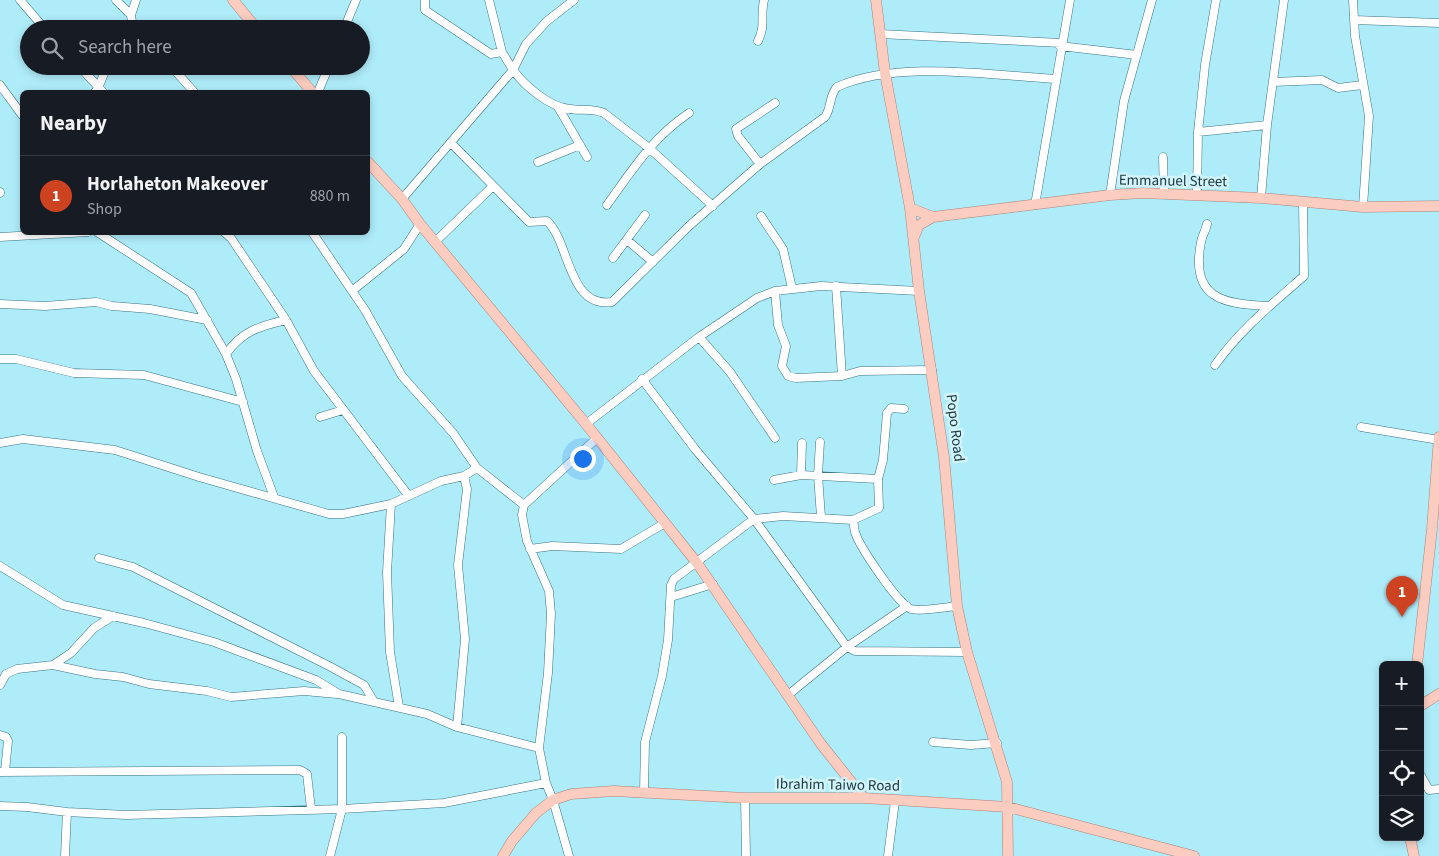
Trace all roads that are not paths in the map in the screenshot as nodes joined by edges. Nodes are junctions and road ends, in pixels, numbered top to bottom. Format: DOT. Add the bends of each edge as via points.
graph roads {
  1 [pos="20,0"];
  2 [pos="116,0"];
  3 [pos="136,0"];
  4 [pos="233,0"];
  5 [pos="356,0"];
  6 [pos="425,0"];
  7 [pos="488,0"];
  8 [pos="573,0"];
  9 [pos="764,0"];
  10 [pos="876,0"];
  11 [pos="1070,0"];
  12 [pos="1152,0"];
  13 [pos="1216,0"];
  14 [pos="1284,0"];
  15 [pos="1353,0"];
  16 [pos="37,20"];
  17 [pos="130,20"];
  18 [pos="131,20"];
  19 [pos="250,20"];
  20 [pos="348,20"];
  21 [pos="1354,20"];
  22 [pos="1439,23"];
  23 [pos="880,34"];
  24 [pos="758,41"];
  25 [pos="1061,44"];
  26 [pos="502,52"];
  27 [pos="1138,54"];
  28 [pos="512,70"];
  29 [pos="885,73"];
  30 [pos="86,75"];
  31 [pos="102,75"];
  32 [pos="179,75"];
  33 [pos="298,75"];
  34 [pos="325,75"];
  35 [pos="1055,79"];
  36 [pos="1273,82"];
  37 [pos="0,85"];
  38 [pos="1362,85"];
  39 [pos="98,90"];
  40 [pos="99,90"];
  41 [pos="192,90"];
  42 [pos="310,90"];
  43 [pos="319,90"];
  44 [pos="775,103"];
  45 [pos="558,107"];
  46 [pos="20,112"];
  47 [pos="689,113"];
  48 [pos="1267,125"];
  49 [pos="1198,132"];
  50 [pos="451,144"];
  51 [pos="580,146"];
  52 [pos="649,148"];
  53 [pos="587,156"];
  54 [pos="1163,157"];
  55 [pos="538,162"];
  56 [pos="370,164"];
  57 [pos="760,164"];
  58 [pos="492,186"];
  59 [pos="1164,194"];
  60 [pos="1110,195"];
  61 [pos="1197,195"];
  62 [pos="1262,198"];
  63 [pos="402,199"];
  64 [pos="1302,202"];
  65 [pos="608,205"];
  66 [pos="1035,205"];
  67 [pos="713,206"];
  68 [pos="1439,206"];
  69 [pos="1363,207"];
  70 [pos="910,208"];
  71 [pos="645,215"];
  72 [pos="761,216"];
  73 [pos="933,217"];
  74 [pos="420,224"];
  75 [pos="1207,224"];
  76 [pos="35,235"];
  77 [pos="102,235"];
  78 [pos="228,235"];
  79 [pos="314,235"];
  80 [pos="0,237"];
  81 [pos="914,237"];
  82 [pos="627,240"];
  83 [pos="435,242"];
  84 [pos="613,258"];
  85 [pos="653,262"];
  86 [pos="836,286"];
  87 [pos="792,288"];
  88 [pos="352,291"];
  89 [pos="775,291"];
  90 [pos="919,291"];
  91 [pos="0,304"];
  92 [pos="1268,306"];
  93 [pos="207,320"];
  94 [pos="286,320"];
  95 [pos="699,337"];
  96 [pos="226,354"];
  97 [pos="0,359"];
  98 [pos="1215,365"];
  99 [pos="932,370"];
  100 [pos="842,376"];
  101 [pos="642,379"];
  102 [pos="243,402"];
  103 [pos="904,409"];
  104 [pos="343,410"];
  105 [pos="320,417"];
  106 [pos="586,424"];
  107 [pos="1361,427"];
  108 [pos="597,438"];
  109 [pos="775,438"];
  110 [pos="1439,438"];
  111 [pos="820,442"];
  112 [pos="0,443"];
  113 [pos="802,443"];
  114 [pos="476,468"];
  115 [pos="801,475"];
  116 [pos="464,476"];
  117 [pos="818,476"];
  118 [pos="878,479"];
  119 [pos="774,480"];
  120 [pos="408,495"];
  121 [pos="274,497"];
  122 [pos="391,504"];
  123 [pos="524,505"];
  124 [pos="821,517"];
  125 [pos="754,519"];
  126 [pos="853,520"];
  127 [pos="665,523"];
  128 [pos="530,549"];
  129 [pos="99,558"];
  130 [pos="697,563"];
  131 [pos="0,566"];
  132 [pos="713,584"];
  133 [pos="671,597"];
  134 [pos="907,606"];
  135 [pos="957,606"];
  136 [pos="113,616"];
  137 [pos="846,647"];
  138 [pos="967,652"];
  139 [pos="1417,661"];
  140 [pos="53,665"];
  141 [pos="0,685"];
  142 [pos="339,694"];
  143 [pos="1439,694"];
  144 [pos="788,695"];
  145 [pos="373,700"];
  146 [pos="1424,703"];
  147 [pos="399,707"];
  148 [pos="457,728"];
  149 [pos="0,735"];
  150 [pos="342,737"];
  151 [pos="933,742"];
  152 [pos="996,743"];
  153 [pos="539,748"];
  154 [pos="3,772"];
  155 [pos="1424,781"];
  156 [pos="546,783"];
  157 [pos="1439,789"];
  158 [pos="644,792"];
  159 [pos="745,798"];
  160 [pos="864,798"];
  161 [pos="553,800"];
  162 [pos="895,801"];
  163 [pos="0,806"];
  164 [pos="1008,808"];
  165 [pos="311,809"];
  166 [pos="342,809"];
  167 [pos="67,812"];
  168 [pos="1410,841"];
  169 [pos="65,856"];
  170 [pos="330,856"];
  171 [pos="503,856"];
  172 [pos="569,856"];
  173 [pos="746,856"];
  174 [pos="888,856"];
  175 [pos="1008,856"];
  176 [pos="1194,856"];
  177 [pos="1406,856"];
  178 [pos="1414,856"];
  1 -- 16 [label="street"];
  2 -- 17 [label="street"];
  3 -- 18 [label="street"];
  4 -- 19 [label="main road"];
  5 -- 20 [label="street"];
  6 -- 26 [label="street" via="425,10 446,25 491,54"];
  7 -- 26 [label="street"];
  8 -- 28 [label="street" via="526,44"];
  9 -- 24 [label="street" via="761,11 764,29"];
  10 -- 23 [label="main road, Popo Road"];
  11 -- 25 [label="street"];
  12 -- 27 [label="street"];
  13 -- 49 [label="street"];
  14 -- 36 [label="street"];
  15 -- 21 [label="street"];
  21 -- 22 [label="street"];
  21 -- 38 [label="street"];
  23 -- 25 [label="street"];
  23 -- 29 [label="main road, Popo Road"];
  25 -- 27 [label="street"];
  25 -- 35 [label="street"];
  26 -- 28 [label="street"];
  27 -- 60 [label="street" via="1124,101"];
  28 -- 45 [label="street"];
  28 -- 50 [label="street"];
  29 -- 35 [label="street" via="914,70"];
  29 -- 57 [label="street" via="836,87 825,117"];
  29 -- 70 [label="main road, Popo Road"];
  30 -- 39 [label="street"];
  31 -- 40 [label="street"];
  32 -- 41 [label="street"];
  33 -- 42 [label="main road"];
  34 -- 43 [label="street"];
  35 -- 66 [label="street"];
  36 -- 38 [label="street" via="1322,80 1338,88"];
  36 -- 48 [label="street"];
  37 -- 46 [label="street"];
  38 -- 69 [label="street" via="1370,116"];
  44 -- 57 [label="street" via="736,129"];
  45 -- 51 [label="street"];
  45 -- 52 [label="street" via="595,109 604,113"];
  47 -- 52 [label="street" via="664,131"];
  48 -- 49 [label="street"];
  48 -- 62 [label="street"];
  49 -- 61 [label="street"];
  50 -- 58 [label="street"];
  50 -- 63 [label="street"];
  51 -- 53 [label="street"];
  51 -- 55 [label="street"];
  52 -- 65 [label="street"];
  52 -- 67 [label="street"];
  54 -- 59 [label="street"];
  56 -- 63 [label="main road"];
  57 -- 67 [label="street"];
  58 -- 83 [label="street"];
  58 -- 85 [label="street" via="529,222 547,221 551,225 568,256 575,282 599,302 612,302"];
  59 -- 60 [label="main road, Emmanuel Street"];
  59 -- 61 [label="main road, Emmanuel Street"];
  60 -- 66 [label="main road, Emmanuel Street"];
  61 -- 62 [label="main road, Emmanuel Street"];
  62 -- 64 [label="main road, Emmanuel Street"];
  63 -- 74 [label="main road"];
  64 -- 69 [label="main road, Emmanuel Street"];
  64 -- 92 [label="street" via="1304,276"];
  66 -- 73 [label="main road, Emmanuel Street"];
  67 -- 85 [label="street"];
  68 -- 69 [label="main road, Emmanuel Street"];
  70 -- 73 [label="main road, Emmanuel Street"];
  70 -- 81 [label="main road, Popo Road"];
  71 -- 82 [label="street"];
  72 -- 87 [label="street" via="783,250"];
  73 -- 81 [label="main road" via="919,225"];
  74 -- 83 [label="main road"];
  74 -- 88 [label="street" via="404,249"];
  75 -- 92 [label="street" via="1201,241 1199,268 1204,286 1224,301"];
  76 -- 80 [label="street"];
  77 -- 93 [label="street" via="191,293"];
  78 -- 94 [label="street"];
  79 -- 88 [label="street"];
  81 -- 90 [label="main road, Popo Road"];
  82 -- 84 [label="street"];
  82 -- 85 [label="street"];
  83 -- 106 [label="main road"];
  86 -- 87 [label="street"];
  86 -- 90 [label="street"];
  86 -- 100 [label="street"];
  87 -- 89 [label="street"];
  88 -- 114 [label="street" via="402,376 453,433"];
  89 -- 95 [label="street" via="757,298"];
  89 -- 100 [label="street" via="778,325 786,346 782,366 788,376"];
  90 -- 99 [label="main road, Popo Road"];
  91 -- 93 [label="street" via="45,306 96,302"];
  92 -- 98 [label="street"];
  93 -- 96 [label="street"];
  94 -- 96 [label="street" via="246,332"];
  94 -- 104 [label="street" via="314,371"];
  95 -- 101 [label="street"];
  95 -- 109 [label="street" via="730,372"];
  96 -- 102 [label="street"];
  97 -- 102 [label="street" via="16,359 74,373 144,375"];
  99 -- 100 [label="street" via="860,371"];
  99 -- 135 [label="main road, Popo Road" via="944,457"];
  101 -- 106 [label="street"];
  101 -- 125 [label="street"];
  102 -- 121 [label="street"];
  103 -- 118 [label="street" via="891,408 887,413 884,455"];
  104 -- 105 [label="street"];
  104 -- 120 [label="street"];
  106 -- 108 [label="main road"];
  107 -- 110 [label="street"];
  108 -- 123 [label="street"];
  108 -- 127 [label="main road"];
  110 -- 139 [label="main road"];
  111 -- 117 [label="street"];
  112 -- 121 [label="street" via="23,439 115,450"];
  113 -- 115 [label="street"];
  114 -- 116 [label="street"];
  114 -- 123 [label="street"];
  115 -- 117 [label="street"];
  115 -- 119 [label="street"];
  116 -- 120 [label="street" via="441,481"];
  116 -- 148 [label="street" via="467,489 458,565 465,639"];
  117 -- 118 [label="street"];
  117 -- 124 [label="street"];
  118 -- 126 [label="street" via="879,508"];
  120 -- 122 [label="street"];
  121 -- 122 [label="street" via="329,514"];
  122 -- 147 [label="street" via="386,572 390,652"];
  123 -- 128 [label="street" via="522,515"];
  124 -- 125 [label="street"];
  124 -- 126 [label="street"];
  125 -- 130 [label="street"];
  125 -- 137 [label="street"];
  126 -- 134 [label="street" via="863,547"];
  127 -- 128 [label="street" via="621,549 552,546"];
  127 -- 130 [label="main road"];
  128 -- 153 [label="street" via="549,591 548,673"];
  129 -- 145 [label="street" via="133,567 330,666 364,685"];
  130 -- 132 [label="main road"];
  130 -- 133 [label="street" via="674,579"];
  131 -- 136 [label="street" via="63,605"];
  132 -- 133 [label="street"];
  132 -- 144 [label="main road"];
  133 -- 158 [label="street" via="662,676 645,742"];
  134 -- 135 [label="street" via="914,609"];
  134 -- 137 [label="street"];
  135 -- 138 [label="main road, Popo Road"];
  136 -- 140 [label="street" via="94,628 71,653"];
  136 -- 142 [label="street" via="214,642 316,680"];
  137 -- 138 [label="street" via="856,651"];
  137 -- 144 [label="street"];
  138 -- 152 [label="main road, Popo Road"];
  140 -- 141 [label="street" via="17,669 6,674"];
  140 -- 142 [label="street" via="231,697 304,691"];
  142 -- 145 [label="street"];
  143 -- 146 [label="main road"];
  144 -- 160 [label="main road"];
  145 -- 147 [label="street"];
  147 -- 148 [label="street" via="427,714"];
  148 -- 153 [label="street"];
  149 -- 154 [label="street" via="8,741"];
  150 -- 166 [label="street"];
  151 -- 152 [label="street"];
  152 -- 164 [label="main road, Popo Road" via="1007,782"];
  153 -- 156 [label="street"];
  154 -- 165 [label="street" via="300,770 307,774"];
  155 -- 157 [label="street" via="1429,790"];
  156 -- 161 [label="street"];
  156 -- 166 [label="street" via="444,803"];
  158 -- 159 [label="main road, Ibrahim Taiwo Road"];
  158 -- 161 [label="main road, Ibrahim Taiwo Road" via="585,792"];
  159 -- 160 [label="main road, Ibrahim Taiwo Road"];
  159 -- 173 [label="street"];
  160 -- 162 [label="main road, Ibrahim Taiwo Road"];
  161 -- 171 [label="main road, Ibrahim Taiwo Road" via="536,813"];
  161 -- 172 [label="street"];
  162 -- 164 [label="main road, Ibrahim Taiwo Road"];
  162 -- 174 [label="street"];
  163 -- 167 [label="street"];
  164 -- 175 [label="main road, Popo Road"];
  164 -- 176 [label="main road, Ibrahim Taiwo Road"];
  165 -- 166 [label="street"];
  165 -- 167 [label="street" via="126,814"];
  166 -- 170 [label="street"];
  167 -- 169 [label="street"];
  168 -- 177 [label="main road"];
  168 -- 178 [label="main road"];
}
